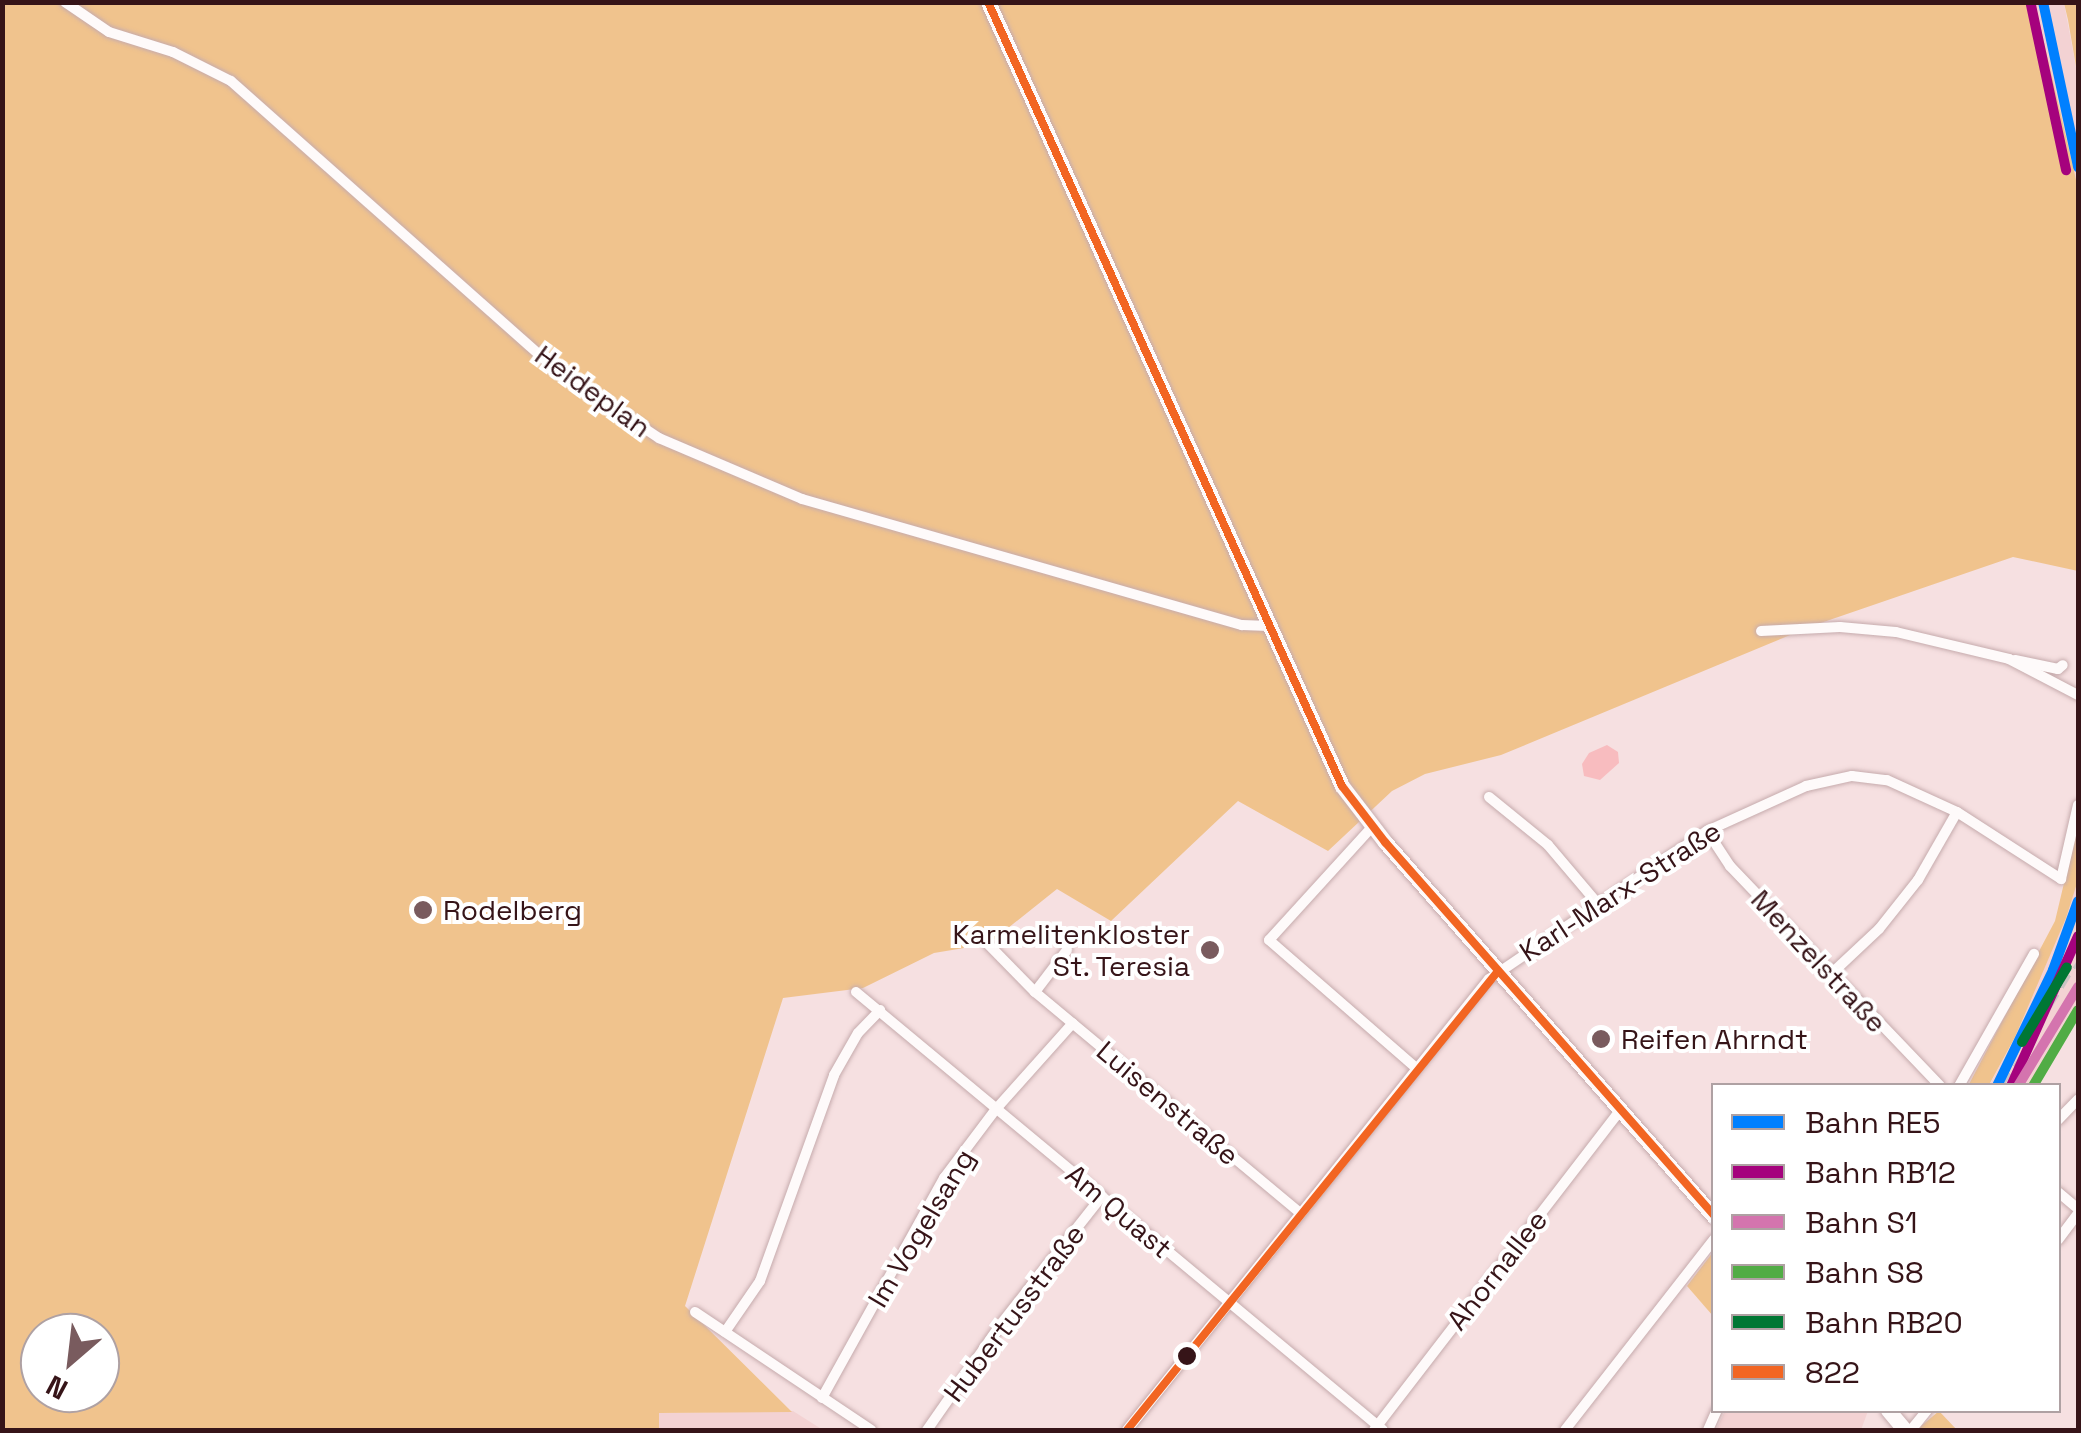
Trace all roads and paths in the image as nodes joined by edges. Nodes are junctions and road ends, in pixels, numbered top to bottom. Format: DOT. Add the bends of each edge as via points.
graph roads {
  1 [pos="65,2"];
  2 [pos="988,2"];
  3 [pos="1269,626"];
  4 [pos="1760,631"];
  5 [pos="2010,659"];
  6 [pos="2063,665"];
  7 [pos="2078,695"];
  8 [pos="1489,797"];
  9 [pos="2078,805"];
  10 [pos="1957,812"];
  11 [pos="1372,827"];
  12 [pos="1707,831"];
  13 [pos="1598,904"];
  14 [pos="988,944"];
  15 [pos="1066,950"];
  16 [pos="2034,954"];
  17 [pos="1498,971"];
  18 [pos="1831,974"];
  19 [pos="856,992"];
  20 [pos="1035,992"];
  21 [pos="880,1010"];
  22 [pos="1073,1023"];
  23 [pos="1416,1068"];
  24 [pos="1937,1083"];
  25 [pos="1960,1083"];
  26 [pos="996,1109"];
  27 [pos="1620,1110"];
  28 [pos="1102,1196"];
  29 [pos="2078,1211"];
  30 [pos="1711,1213"];
  31 [pos="1301,1214"];
  32 [pos="2061,1236"];
  33 [pos="1711,1243"];
  34 [pos="1228,1303"];
  35 [pos="694,1312"];
  36 [pos="725,1332"];
  37 [pos="822,1398"];
  38 [pos="1378,1429"];
  39 [pos="870,1430"];
  40 [pos="927,1430"];
  41 [pos="1127,1430"];
  42 [pos="1565,1430"];
  1 -- 3 [label="street, Heideplan" via="109,32 231,80 555,370 658,438 802,500 1242,625"];
  2 -- 3 [label="main road"];
  3 -- 11 [label="main road" via="1347,794"];
  4 -- 5 [label="street" via="1872,628"];
  5 -- 6 [label="street"];
  5 -- 7 [label="street"];
  8 -- 13 [label="street" via="1548,846"];
  9 -- 10 [label="street, Karl-Marx-Straße" via="2060,879"];
  10 -- 12 [label="street, Karl-Marx-Straße" via="1886,780 1852,776 1762,803"];
  10 -- 18 [label="street" via="1908,892"];
  11 -- 17 [label="main road"];
  11 -- 23 [label="street" via="1269,940"];
  12 -- 13 [label="street, Karl-Marx-Straße"];
  12 -- 18 [label="street, Menzelstraße" via="1730,866"];
  13 -- 17 [label="street, Karl-Marx-Straße"];
  14 -- 20 [label="street, Luisenstraße"];
  15 -- 20 [label="street"];
  16 -- 25 [label="street"];
  17 -- 23 [label="street, Karl-Marx-Straße"];
  17 -- 27 [label="main road"];
  18 -- 24 [label="street, Menzelstraße"];
  19 -- 21 [label="street, Am Quast"];
  20 -- 22 [label="street, Luisenstraße"];
  21 -- 26 [label="street, Am Quast"];
  21 -- 36 [label="street" via="858,1032 834,1075 760,1282"];
  22 -- 26 [label="street, Im Vogelsang"];
  22 -- 31 [label="street, Luisenstraße"];
  23 -- 31 [label="street, Karl-Marx-Straße"];
  26 -- 28 [label="street, Am Quast"];
  26 -- 37 [label="street, Im Vogelsang" via="944,1178"];
  27 -- 30 [label="main road"];
  27 -- 38 [label="street, Ahornallee"];
  28 -- 34 [label="street, Am Quast"];
  28 -- 40 [label="street, Hubertusstraße"];
  29 -- 32 [label="street"];
  31 -- 34 [label="street, Karl-Marx-Straße"];
  33 -- 42 [label="street"];
  34 -- 38 [label="street, Am Quast"];
  34 -- 41 [label="street, Karl-Marx-Straße"];
  35 -- 36 [label="street"];
  36 -- 37 [label="street"];
  37 -- 39 [label="street"];
}
